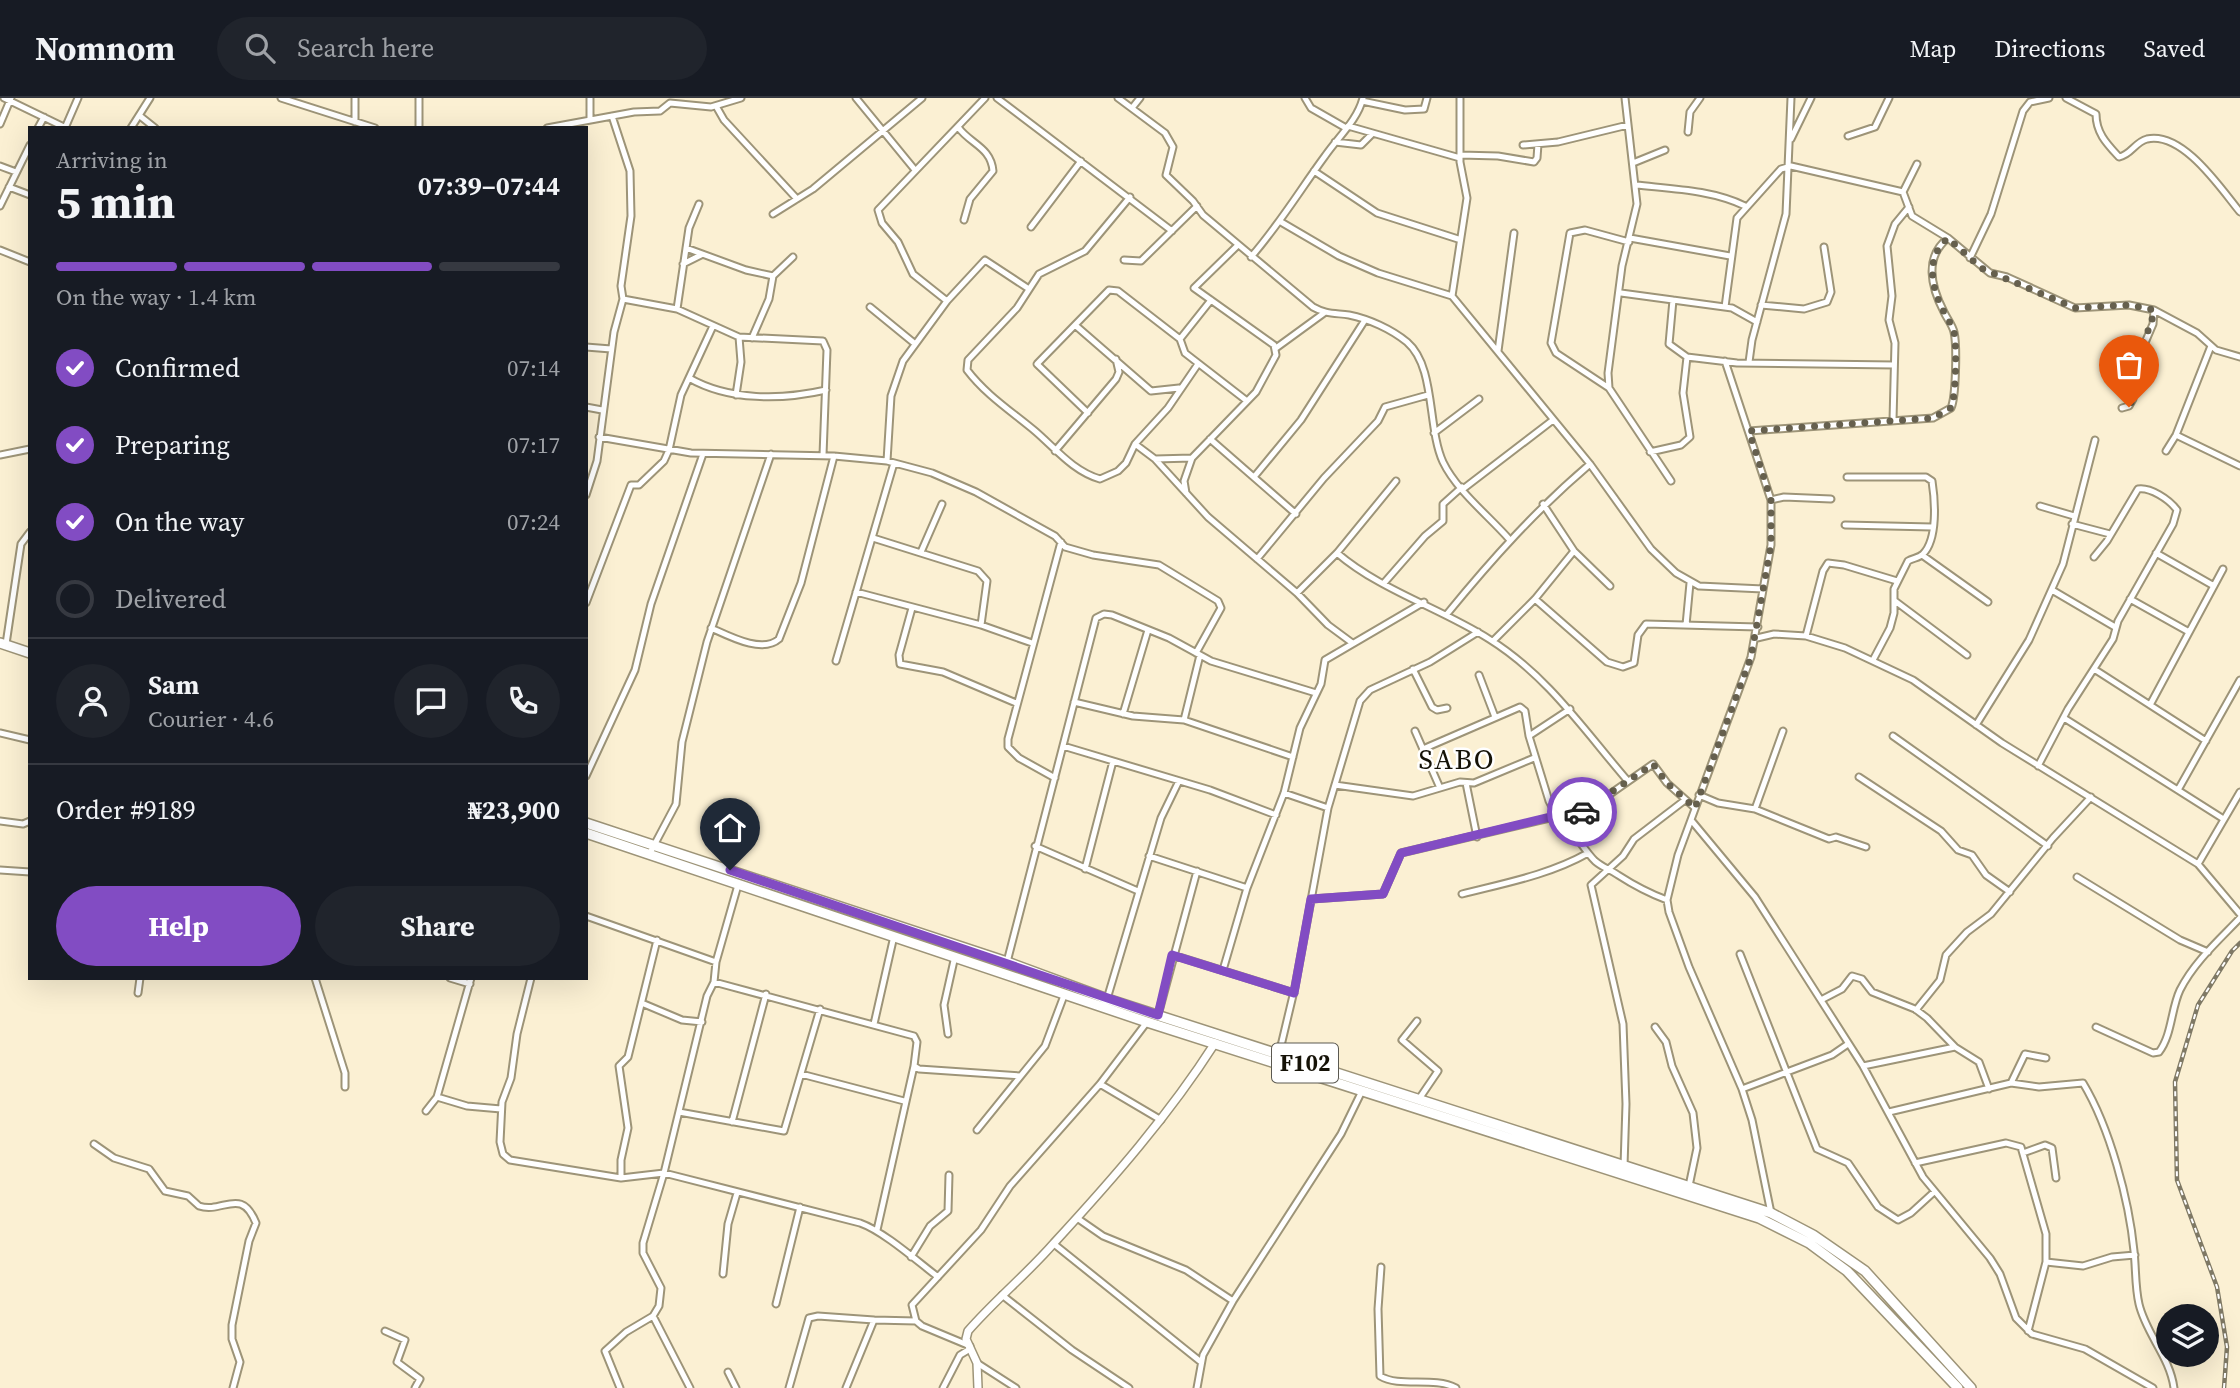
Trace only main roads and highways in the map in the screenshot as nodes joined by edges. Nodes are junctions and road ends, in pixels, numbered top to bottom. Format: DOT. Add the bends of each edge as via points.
graph roads {
  1 [pos="3,643"];
  2 [pos="28,652"];
  3 [pos="588,824"];
  4 [pos="588,833"];
  5 [pos="652,849"];
  6 [pos="1958,1388"];
  7 [pos="1971,1388"];
  1 -- 2 [label="main road"];
  3 -- 5 [label="main road, F102"];
  4 -- 5 [label="main road, F102"];
  5 -- 6 [label="main road, F102" via="738,885 1147,1022 1759,1218 1828,1255 1865,1287"];
  5 -- 7 [label="main road, F102" via="1771,1213 1865,1271"];
}
